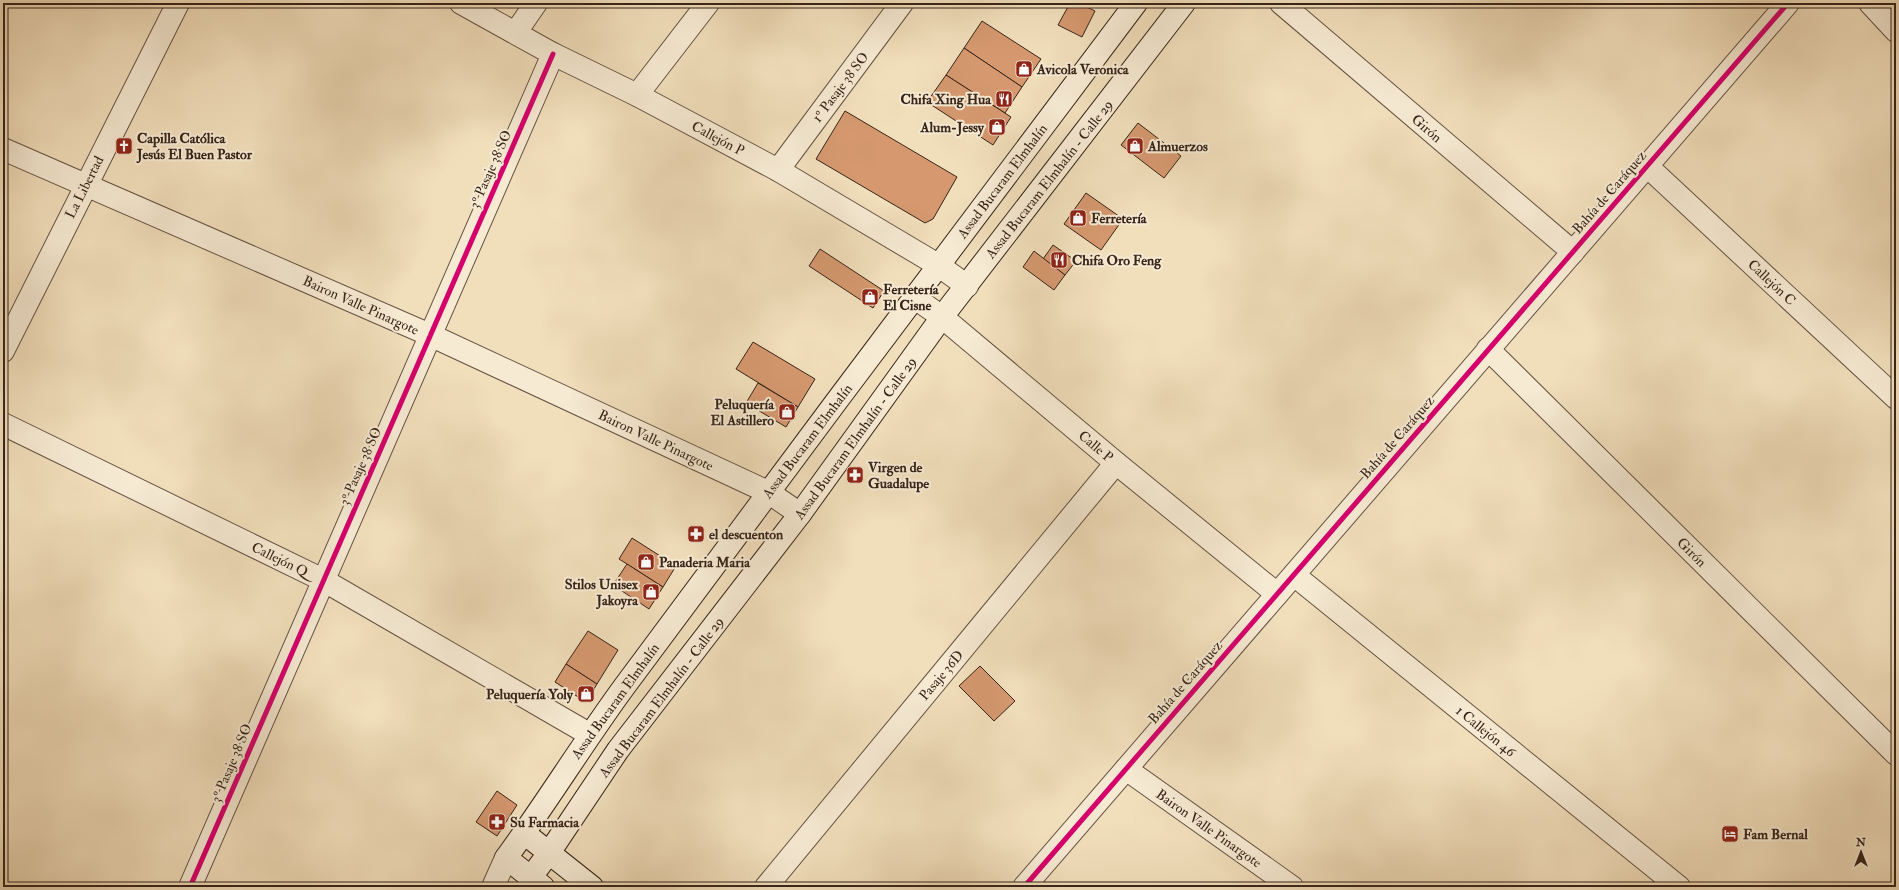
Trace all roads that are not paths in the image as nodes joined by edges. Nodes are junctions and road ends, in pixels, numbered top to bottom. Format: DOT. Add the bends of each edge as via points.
graph roads {
  1 [pos="178,3"];
  2 [pos="461,3"];
  3 [pos="536,3"];
  4 [pos="708,3"];
  5 [pos="902,3"];
  6 [pos="1136,3"];
  7 [pos="1184,3"];
  8 [pos="1281,3"];
  9 [pos="1788,3"];
  10 [pos="1870,3"];
  11 [pos="1896,31"];
  12 [pos="516,32"];
  13 [pos="553,54"];
  14 [pos="638,95"];
  15 [pos="3,149"];
  16 [pos="1647,166"];
  17 [pos="778,170"];
  18 [pos="85,184"];
  19 [pos="1572,252"];
  20 [pos="938,265"];
  21 [pos="967,286"];
  22 [pos="916,298"];
  23 [pos="942,317"];
  24 [pos="430,335"];
  25 [pos="1488,349"];
  26 [pos="3,351"];
  27 [pos="1896,398"];
  28 [pos="3,424"];
  29 [pos="1116,463"];
  30 [pos="768,492"];
  31 [pos="800,514"];
  32 [pos="1294,575"];
  33 [pos="323,580"];
  34 [pos="1277,594"];
  35 [pos="589,734"];
  36 [pos="1896,754"];
  37 [pos="1126,769"];
  38 [pos="524,833"];
  39 [pos="549,854"];
  40 [pos="506,858"];
  41 [pos="531,884"];
  42 [pos="190,887"];
  43 [pos="493,887"];
  44 [pos="592,887"];
  45 [pos="766,887"];
  46 [pos="1024,887"];
  47 [pos="1292,887"];
  48 [pos="1679,887"];
  1 -- 18 [label="street, La Libertad"];
  2 -- 12 [label="street, Callejón P"];
  3 -- 12 [label="street"];
  4 -- 14 [label="street"];
  5 -- 17 [label="street, 1º Pasaje 38 SO"];
  6 -- 20 [label="street, Assad Bucaram Elmhalín"];
  7 -- 21 [label="street, Assad Bucaram Elmhalín - Calle 29"];
  8 -- 19 [label="street, Girón"];
  9 -- 16 [label="street, Bahía de Caráquez"];
  10 -- 11 [label="street"];
  12 -- 13 [label="street, Callejón P"];
  13 -- 14 [label="street, Callejón P"];
  13 -- 24 [label="street, 3º Pasaje 38 SO"];
  14 -- 17 [label="street, Callejón P"];
  15 -- 18 [label="street, Bairon Valle Pinargote"];
  16 -- 19 [label="street, Bahía de Caráquez"];
  16 -- 27 [label="street, Callejón C"];
  17 -- 20 [label="street, Callejón P"];
  18 -- 24 [label="street, Bairon Valle Pinargote"];
  18 -- 26 [label="street, La Libertad"];
  19 -- 25 [label="street, Bahía de Caráquez"];
  20 -- 21 [label="street, Callejón P"];
  20 -- 22 [label="street, Assad Bucaram Elmhalín"];
  21 -- 23 [label="street, Assad Bucaram Elmhalín - Calle 29"];
  22 -- 23 [label="street, Calle P"];
  22 -- 30 [label="street, Assad Bucaram Elmhalín"];
  23 -- 29 [label="street, Calle P"];
  23 -- 31 [label="street, Assad Bucaram Elmhalín - Calle 29"];
  24 -- 30 [label="street, Bairon Valle Pinargote"];
  24 -- 33 [label="street, 3º Pasaje 38 SO"];
  25 -- 32 [label="street, Bahía de Caráquez"];
  25 -- 36 [label="street, Girón"];
  28 -- 33 [label="street, Callejón Q"];
  29 -- 34 [label="street, Calle P"];
  29 -- 45 [label="street, Pasaje 36D"];
  30 -- 31 [label="street, Bairon Valle Pinargote"];
  30 -- 35 [label="street, Assad Bucaram Elmhalín"];
  31 -- 39 [label="street, Assad Bucaram Elmhalín - Calle 29" via="618,750"];
  32 -- 34 [label="street, Bahía de Caráquez"];
  32 -- 48 [label="street, 1 Callejón 46"];
  33 -- 35 [label="street, Callejón Q"];
  33 -- 42 [label="street, 3º Pasaje 38 SO"];
  34 -- 37 [label="street, Bahía de Caráquez"];
  35 -- 38 [label="street, Assad Bucaram Elmhalín"];
  37 -- 46 [label="street, Bahía de Caráquez"];
  37 -- 47 [label="street, Bairon Valle Pinargote"];
  38 -- 39 [label="street"];
  38 -- 40 [label="street, Assad Bucaram Elmhalín"];
  39 -- 41 [label="street, Assad Bucaram Elmhalín - Calle 29"];
  39 -- 44 [label="street"];
  40 -- 41 [label="street"];
  40 -- 43 [label="street, Assad Bucaram Elmhalín"];
}
